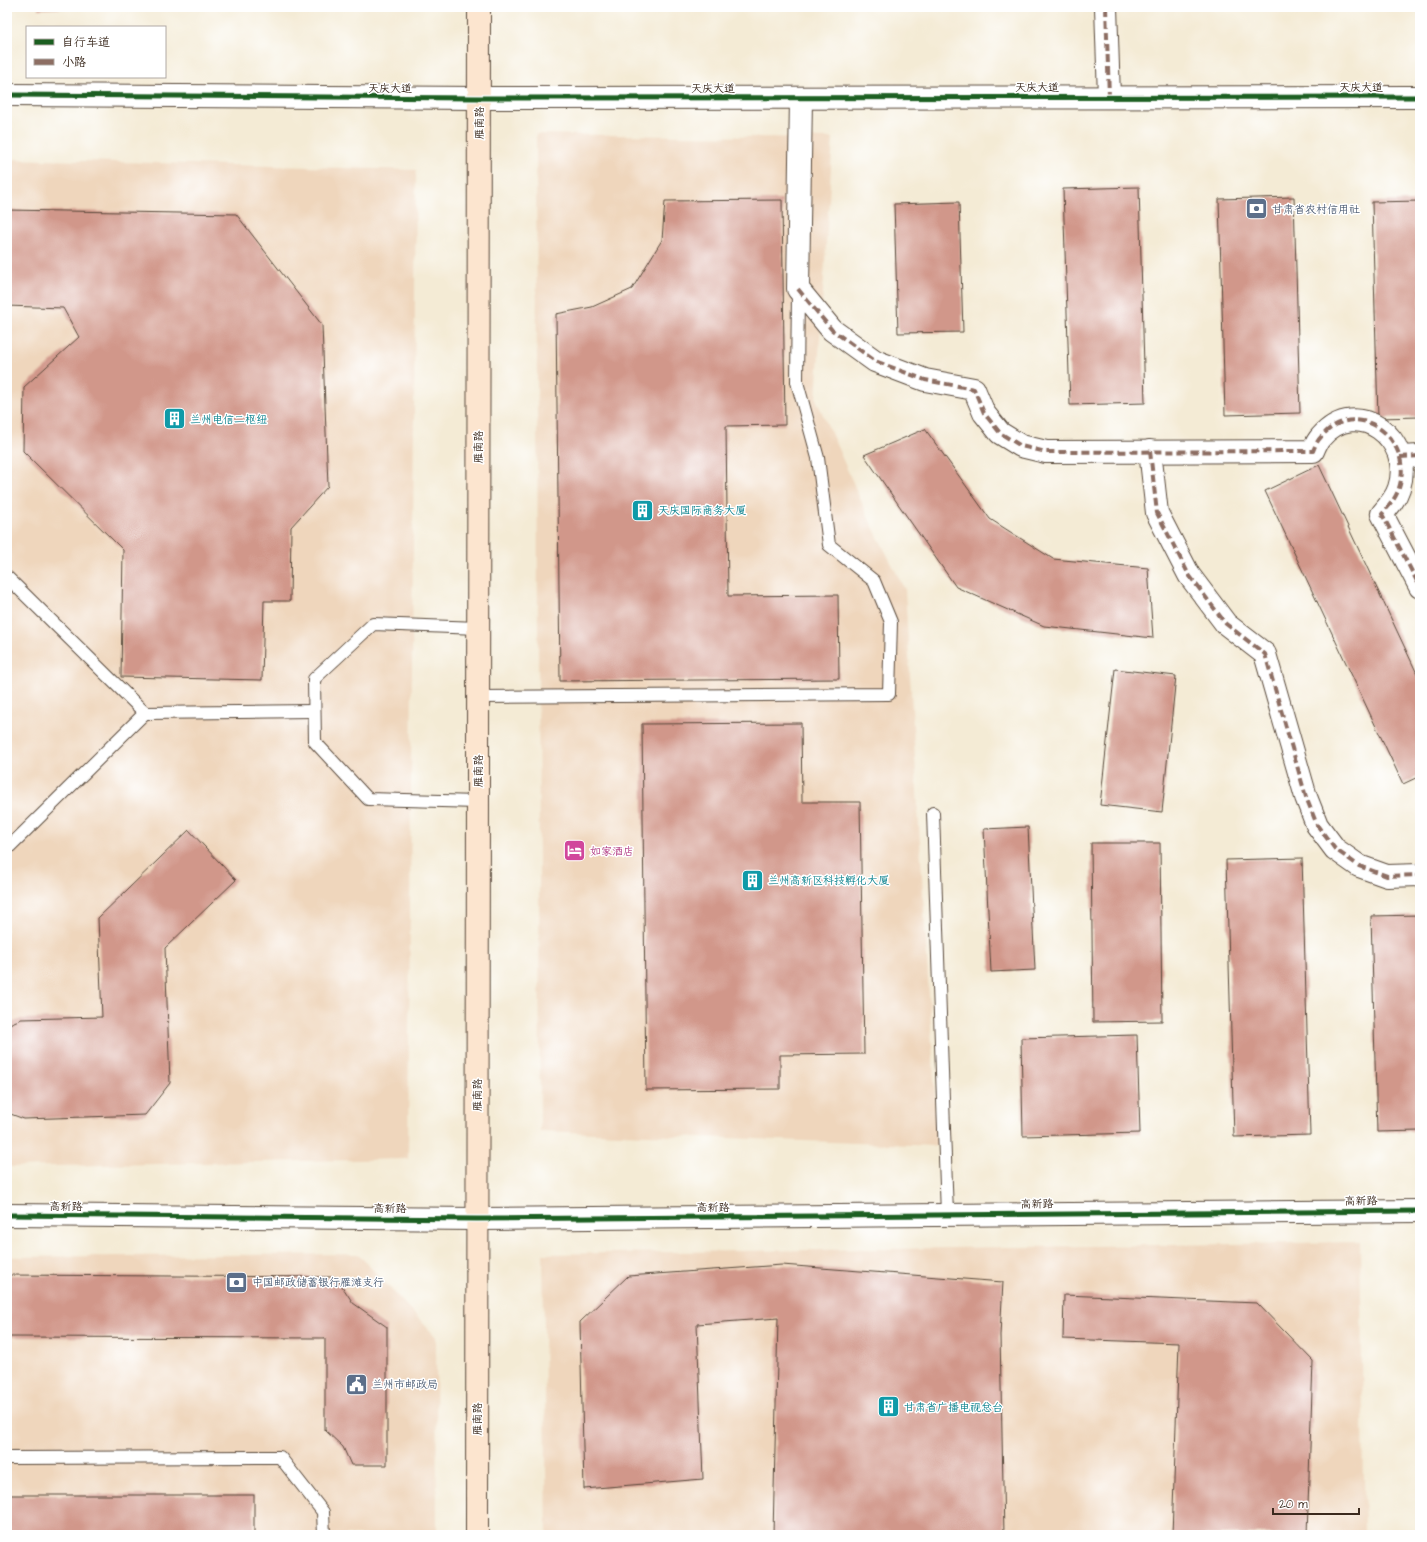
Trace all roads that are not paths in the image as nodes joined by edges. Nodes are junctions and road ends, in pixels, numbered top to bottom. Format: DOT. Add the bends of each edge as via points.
graph roads {
  1 [pos="479,7"];
  2 [pos="1106,7"];
  3 [pos="7,95"];
  4 [pos="1109,97"];
  5 [pos="1420,97"];
  6 [pos="479,98"];
  7 [pos="801,98"];
  8 [pos="798,289"];
  9 [pos="1150,451"];
  10 [pos="1410,457"];
  11 [pos="7,577"];
  12 [pos="1420,587"];
  13 [pos="478,628"];
  14 [pos="478,697"];
  15 [pos="314,711"];
  16 [pos="145,713"];
  17 [pos="478,802"];
  18 [pos="933,813"];
  19 [pos="7,849"];
  20 [pos="1420,875"];
  21 [pos="1420,1211"];
  22 [pos="7,1215"];
  23 [pos="947,1215"];
  24 [pos="477,1218"];
  25 [pos="7,1458"];
  26 [pos="324,1535"];
  27 [pos="477,1535"];
  1 -- 6 [label="main road, 雁南路"];
  2 -- 4 [label="street"];
  3 -- 6 [label="street, 天庆大道"];
  4 -- 5 [label="street, 天庆大道"];
  4 -- 7 [label="street, 天庆大道"];
  6 -- 7 [label="street, 天庆大道"];
  6 -- 13 [label="main road, 雁南路"];
  7 -- 8 [label="street"];
  8 -- 9 [label="street" via="832,330 875,361 925,380 974,389 984,413 1000,433 1021,446 1046,452"];
  8 -- 14 [label="lane" via="797,382 818,458 829,546 874,581 891,622 890,694"];
  9 -- 10 [label="street" via="1313,451 1320,438 1331,428 1344,422 1359,421 1373,424 1385,432"];
  9 -- 20 [label="street" via="1157,513 1189,575 1226,624 1265,654 1316,825 1335,849 1359,866 1388,876"];
  10 -- 12 [label="street" via="1402,472 1399,488 1382,514"];
  11 -- 16 [label="lane"];
  13 -- 14 [label="main road, 雁南路"];
  13 -- 15 [label="lane" via="373,624 314,679"];
  14 -- 17 [label="main road, 雁南路"];
  15 -- 16 [label="lane"];
  15 -- 17 [label="lane" via="315,742 368,799"];
  16 -- 19 [label="lane"];
  17 -- 24 [label="main road, 雁南路"];
  18 -- 23 [label="lane"];
  21 -- 23 [label="street, 高新路"];
  22 -- 24 [label="street, 高新路"];
  23 -- 24 [label="street, 高新路"];
  24 -- 27 [label="main road, 雁南路"];
  25 -- 26 [label="lane" via="280,1457 323,1512"];
}
